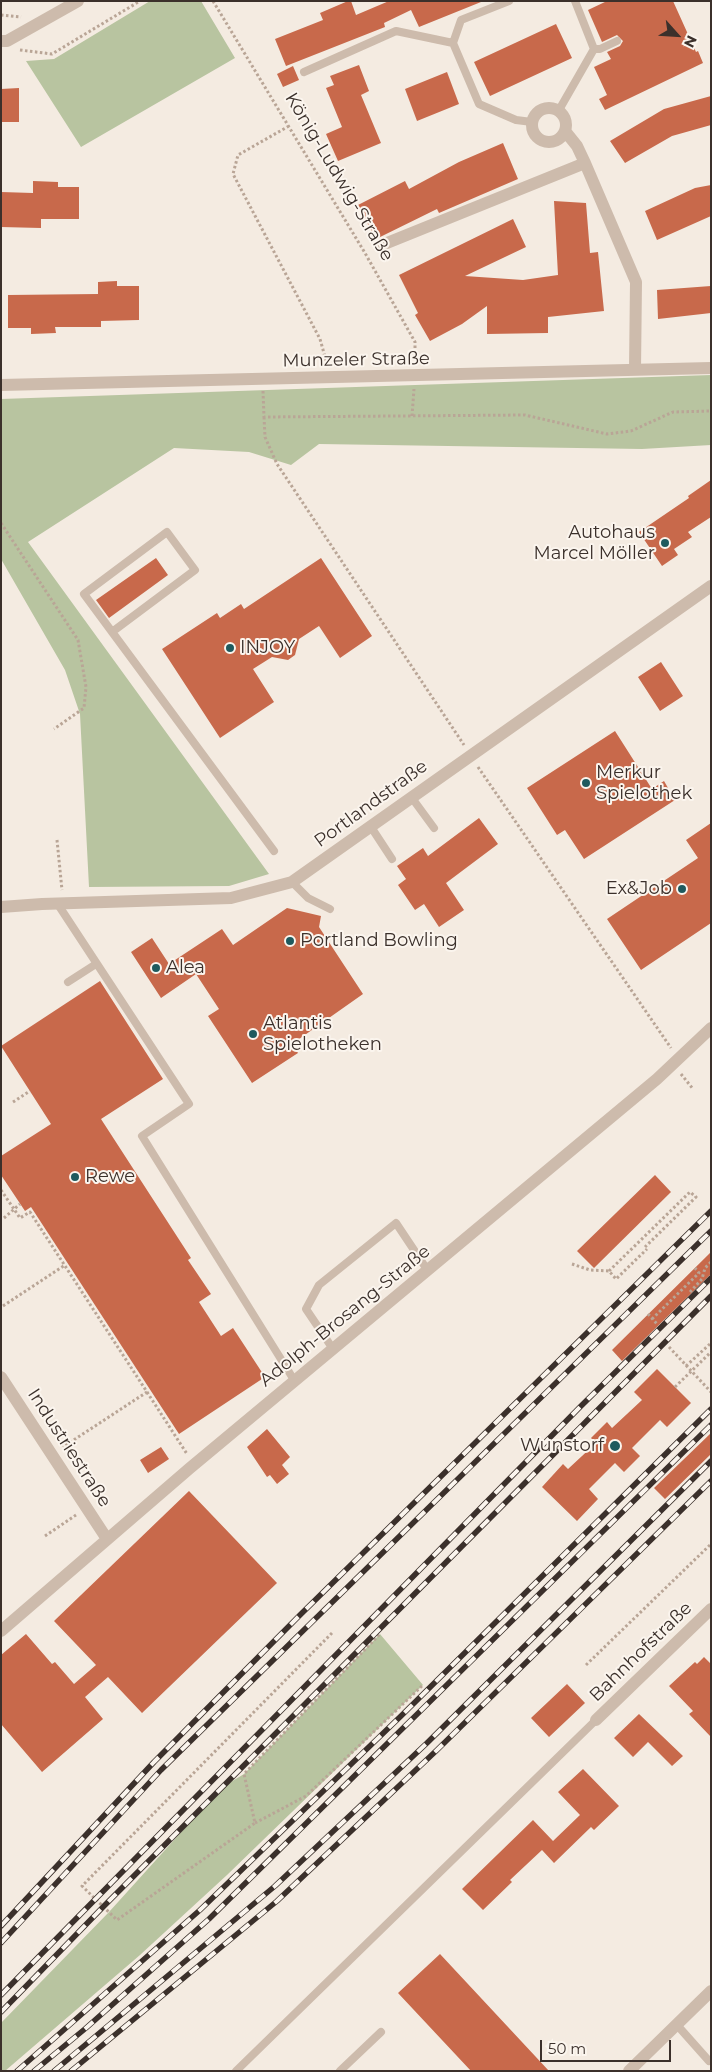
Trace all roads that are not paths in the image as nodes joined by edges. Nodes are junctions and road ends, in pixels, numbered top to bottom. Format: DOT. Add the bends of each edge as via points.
graph roads {
  1 [pos="78,1"];
  2 [pos="509,1"];
  3 [pos="575,1"];
  4 [pos="4,41"];
  5 [pos="617,41"];
  6 [pos="452,43"];
  7 [pos="594,49"];
  8 [pos="304,72"];
  9 [pos="559,110"];
  10 [pos="532,122"];
  11 [pos="565,131"];
  12 [pos="585,164"];
  13 [pos="382,245"];
  14 [pos="711,368"];
  15 [pos="636,370"];
  16 [pos="1,385"];
  17 [pos="711,586"];
  18 [pos="112,632"];
  19 [pos="412,798"];
  20 [pos="371,827"];
  21 [pos="434,828"];
  22 [pos="274,852"];
  23 [pos="392,859"];
  24 [pos="292,882"];
  25 [pos="60,903"];
  26 [pos="1,907"];
  27 [pos="330,909"];
  28 [pos="96,964"];
  29 [pos="68,982"];
  30 [pos="711,1028"];
  31 [pos="428,1271"];
  32 [pos="333,1349"];
  33 [pos="1,1377"];
  34 [pos="294,1380"];
  35 [pos="107,1539"];
  36 [pos="711,1610"];
  37 [pos="1,1631"];
  38 [pos="596,1720"];
  39 [pos="711,1991"];
  40 [pos="677,2024"];
  41 [pos="380,2032"];
  42 [pos="709,2061"];
  43 [pos="236,2071"];
  44 [pos="340,2071"];
  45 [pos="629,2071"];
  1 -- 4 [label="street"];
  2 -- 6 [label="lane" via="462,20"];
  3 -- 7 [label="lane"];
  5 -- 7 [label="lane"];
  6 -- 8 [label="lane" via="396,31"];
  6 -- 10 [label="lane" via="479,104 516,120"];
  7 -- 9 [label="lane"];
  9 -- 10 [label="street" via="552,107 542,109"];
  9 -- 11 [label="street" via="564,116"];
  10 -- 11 [label="street" via="536,137 544,142 554,142"];
  11 -- 12 [label="street"];
  12 -- 13 [label="street"];
  12 -- 15 [label="street" via="636,282"];
  14 -- 15 [label="street, Munzeler Straße"];
  15 -- 16 [label="street, Munzeler Straße"];
  17 -- 19 [label="street, Portlandstraße"];
  18 -- 18 [label="lane" via="84,594 167,532 195,570"];
  18 -- 22 [label="lane"];
  19 -- 20 [label="street, Portlandstraße"];
  19 -- 21 [label="lane"];
  20 -- 23 [label="lane"];
  20 -- 24 [label="street, Portlandstraße"];
  24 -- 25 [label="street, Portlandstraße" via="231,898"];
  24 -- 27 [label="lane" via="308,898"];
  25 -- 26 [label="street, Portlandstraße"];
  25 -- 28 [label="lane"];
  28 -- 29 [label="lane"];
  28 -- 34 [label="lane" via="189,1104 142,1136"];
  30 -- 31 [label="street, Adolph-Brosang-Straße" via="657,1079"];
  31 -- 32 [label="street, Adolph-Brosang-Straße"];
  31 -- 32 [label="lane" via="396,1223 319,1285 306,1309"];
  32 -- 34 [label="street, Adolph-Brosang-Straße"];
  33 -- 35 [label="street, Industriestraße"];
  34 -- 35 [label="street, Adolph-Brosang-Straße"];
  35 -- 37 [label="street, Adolph-Brosang-Straße"];
  36 -- 38 [label="street, Bahnhofstraße"];
  38 -- 43 [label="lane"];
  39 -- 40 [label="street"];
  40 -- 42 [label="lane"];
  40 -- 45 [label="street"];
  41 -- 44 [label="lane"];
}
